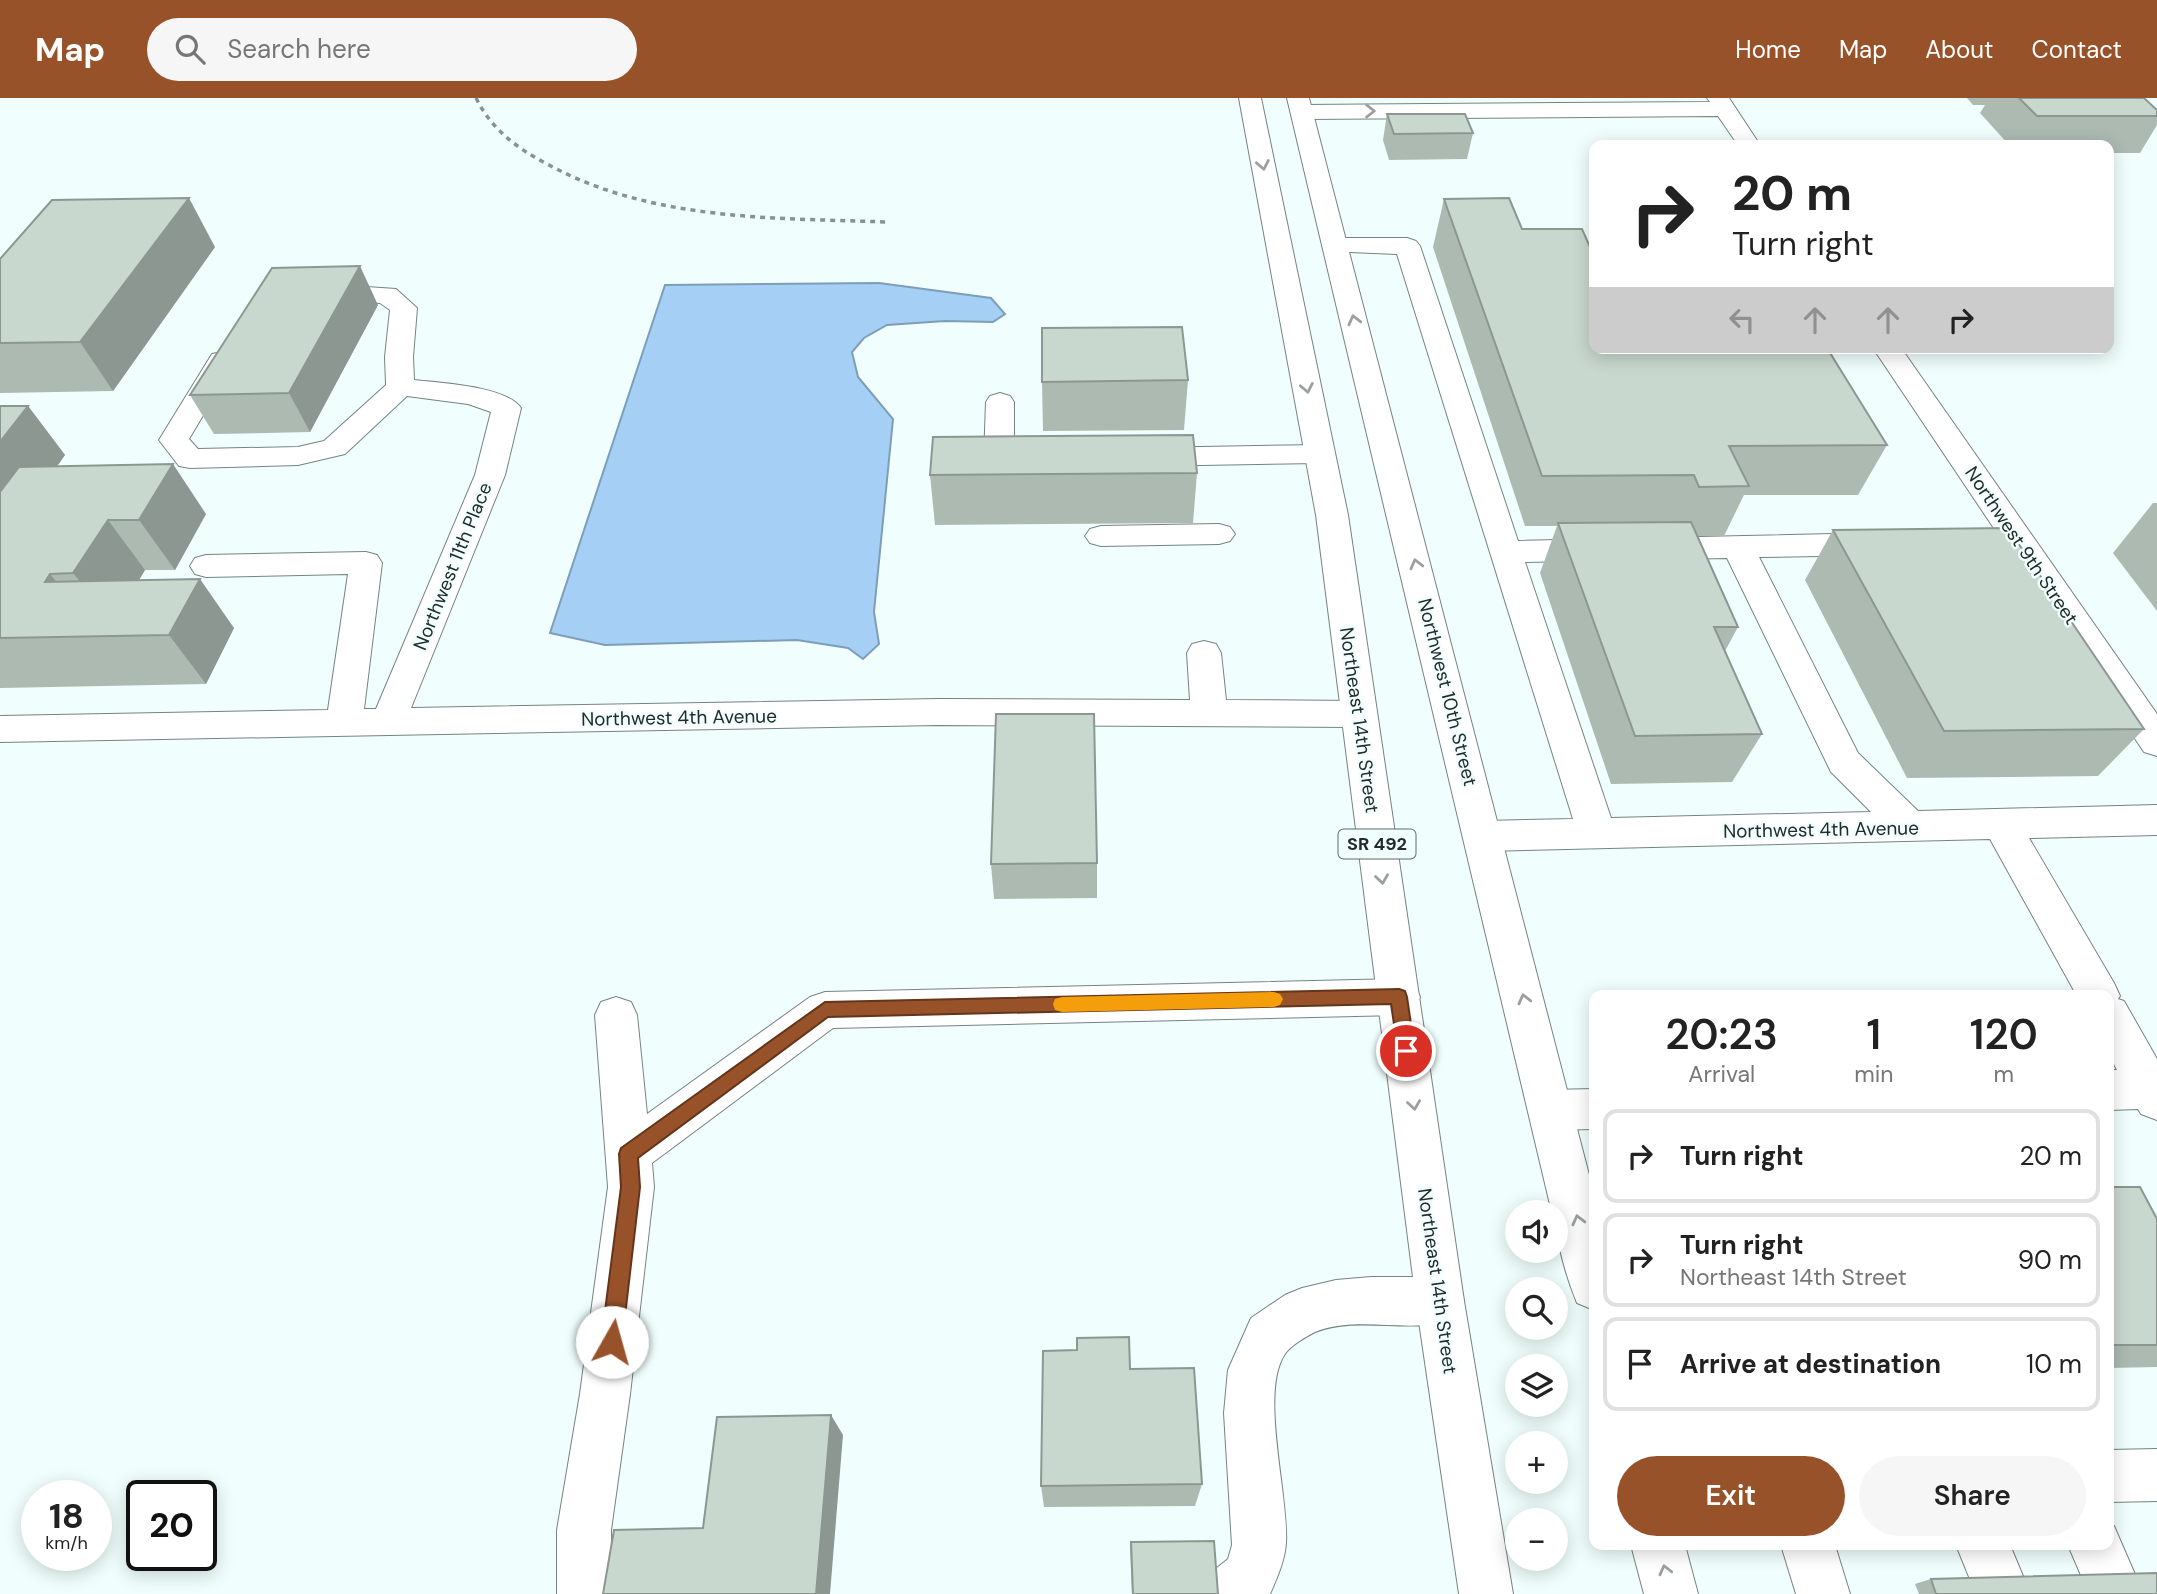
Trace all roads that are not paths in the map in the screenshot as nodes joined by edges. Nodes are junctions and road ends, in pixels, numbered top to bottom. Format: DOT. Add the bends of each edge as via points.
graph roads {
  1 [pos="1250,98"];
  2 [pos="1722,103"];
  3 [pos="1300,105"];
  4 [pos="1746,140"];
  5 [pos="1335,246"];
  6 [pos="295,293"];
  7 [pos="236,338"];
  8 [pos="1891,354"];
  9 [pos="400,387"];
  10 [pos="1000,402"];
  11 [pos="1320,454"];
  12 [pos="1055,458"];
  13 [pos="1111,458"];
  14 [pos="1219,534"];
  15 [pos="1101,536"];
  16 [pos="2019,540"];
  17 [pos="1979,541"];
  18 [pos="1912,543"];
  19 [pos="1738,547"];
  20 [pos="1506,552"];
  21 [pos="206,566"];
  22 [pos="1204,653"];
  23 [pos="1209,714"];
  24 [pos="1359,714"];
  25 [pos="388,722"];
  26 [pos="344,723"];
  27 [pos="0,729"];
  28 [pos="2157,742"];
  29 [pos="2157,820"];
  30 [pos="2001,824"];
  31 [pos="1909,826"];
  32 [pos="1597,834"];
  33 [pos="1484,836"];
  34 [pos="2096,990"];
  35 [pos="1399,997"];
  36 [pos="616,1015"];
  37 [pos="2114,1027"];
  38 [pos="2139,1093"];
  39 [pos="1589,1109"];
  40 [pos="1551,1110"];
  41 [pos="628,1154"];
  42 [pos="1589,1266"];
  43 [pos="1440,1301"];
  44 [pos="2157,1475"];
  45 [pos="2114,1476"];
  46 [pos="1659,1550"];
  47 [pos="1810,1550"];
  48 [pos="584,1594"];
  49 [pos="1227,1594"];
  50 [pos="1486,1594"];
  51 [pos="1671,1594"];
  52 [pos="1823,1594"];
  1 -- 11 [label="main road, Northeast 14th Street / SR 492, one-way"];
  3 -- 2 [label="main road, one-way"];
  2 -- 4 [label="main road"];
  3 -- 5 [label="main road, Northwest 10th Street"];
  5 -- 20 [label="main road" via="1407,246"];
  33 -- 5 [label="main road, Northwest 10th Street, one-way"];
  6 -- 9 [label="main road" via="387,295 404,308"];
  7 -- 9 [label="main road" via="174,440 190,459 298,456 334,448"];
  8 -- 16 [label="main road, Northwest 9th Street"];
  9 -- 25 [label="main road, Northwest 11th Place" via="473,396 507,408 490,475"];
  10 -- 12 [label="main road" via="999,459"];
  11 -- 13 [label="main road"];
  11 -- 24 [label="main road, Northeast 14th Street / SR 492"];
  14 -- 15 [label="main road"];
  16 -- 17 [label="main road"];
  16 -- 28 [label="main road, Northwest 9th Street"];
  18 -- 19 [label="main road"];
  19 -- 20 [label="main road"];
  19 -- 31 [label="main road" via="1844,762"];
  20 -- 32 [label="main road"];
  21 -- 26 [label="main road" via="366,563"];
  22 -- 23 [label="main road"];
  23 -- 24 [label="main road, Northwest 4th Avenue"];
  23 -- 25 [label="main road, Northwest 4th Avenue" via="938,712"];
  24 -- 35 [label="main road, Northeast 14th Street / SR 492, one-way"];
  25 -- 26 [label="main road, Northwest 4th Avenue"];
  26 -- 27 [label="main road, Northwest 4th Avenue"];
  29 -- 30 [label="main road, Northwest 4th Avenue"];
  30 -- 31 [label="main road, Northwest 4th Avenue"];
  30 -- 34 [label="main road"];
  31 -- 32 [label="main road, Northwest 4th Avenue"];
  32 -- 33 [label="main road, Northwest 4th Avenue"];
  40 -- 33 [label="main road, Northwest 10th Street, one-way"];
  35 -- 41 [label="main road" via="825,1010"];
  35 -- 43 [label="main road, Northeast 14th Street / SR 492, one-way"];
  36 -- 41 [label="main road"];
  37 -- 38 [label="main road"];
  39 -- 40 [label="main road"];
  42 -- 40 [label="main road, Northwest 10th Street, one-way"];
  41 -- 48 [label="main road" via="631,1187 584,1530"];
  43 -- 49 [label="main road" via="1370,1301 1301,1312 1281,1324 1263,1345 1251,1369 1249,1403 1258,1561 1248,1580"];
  43 -- 50 [label="main road, Northeast 14th Street / SR 492"];
  44 -- 45 [label="main road"];
  51 -- 46 [label="main road, one-way"];
  47 -- 52 [label="main road"];
}
